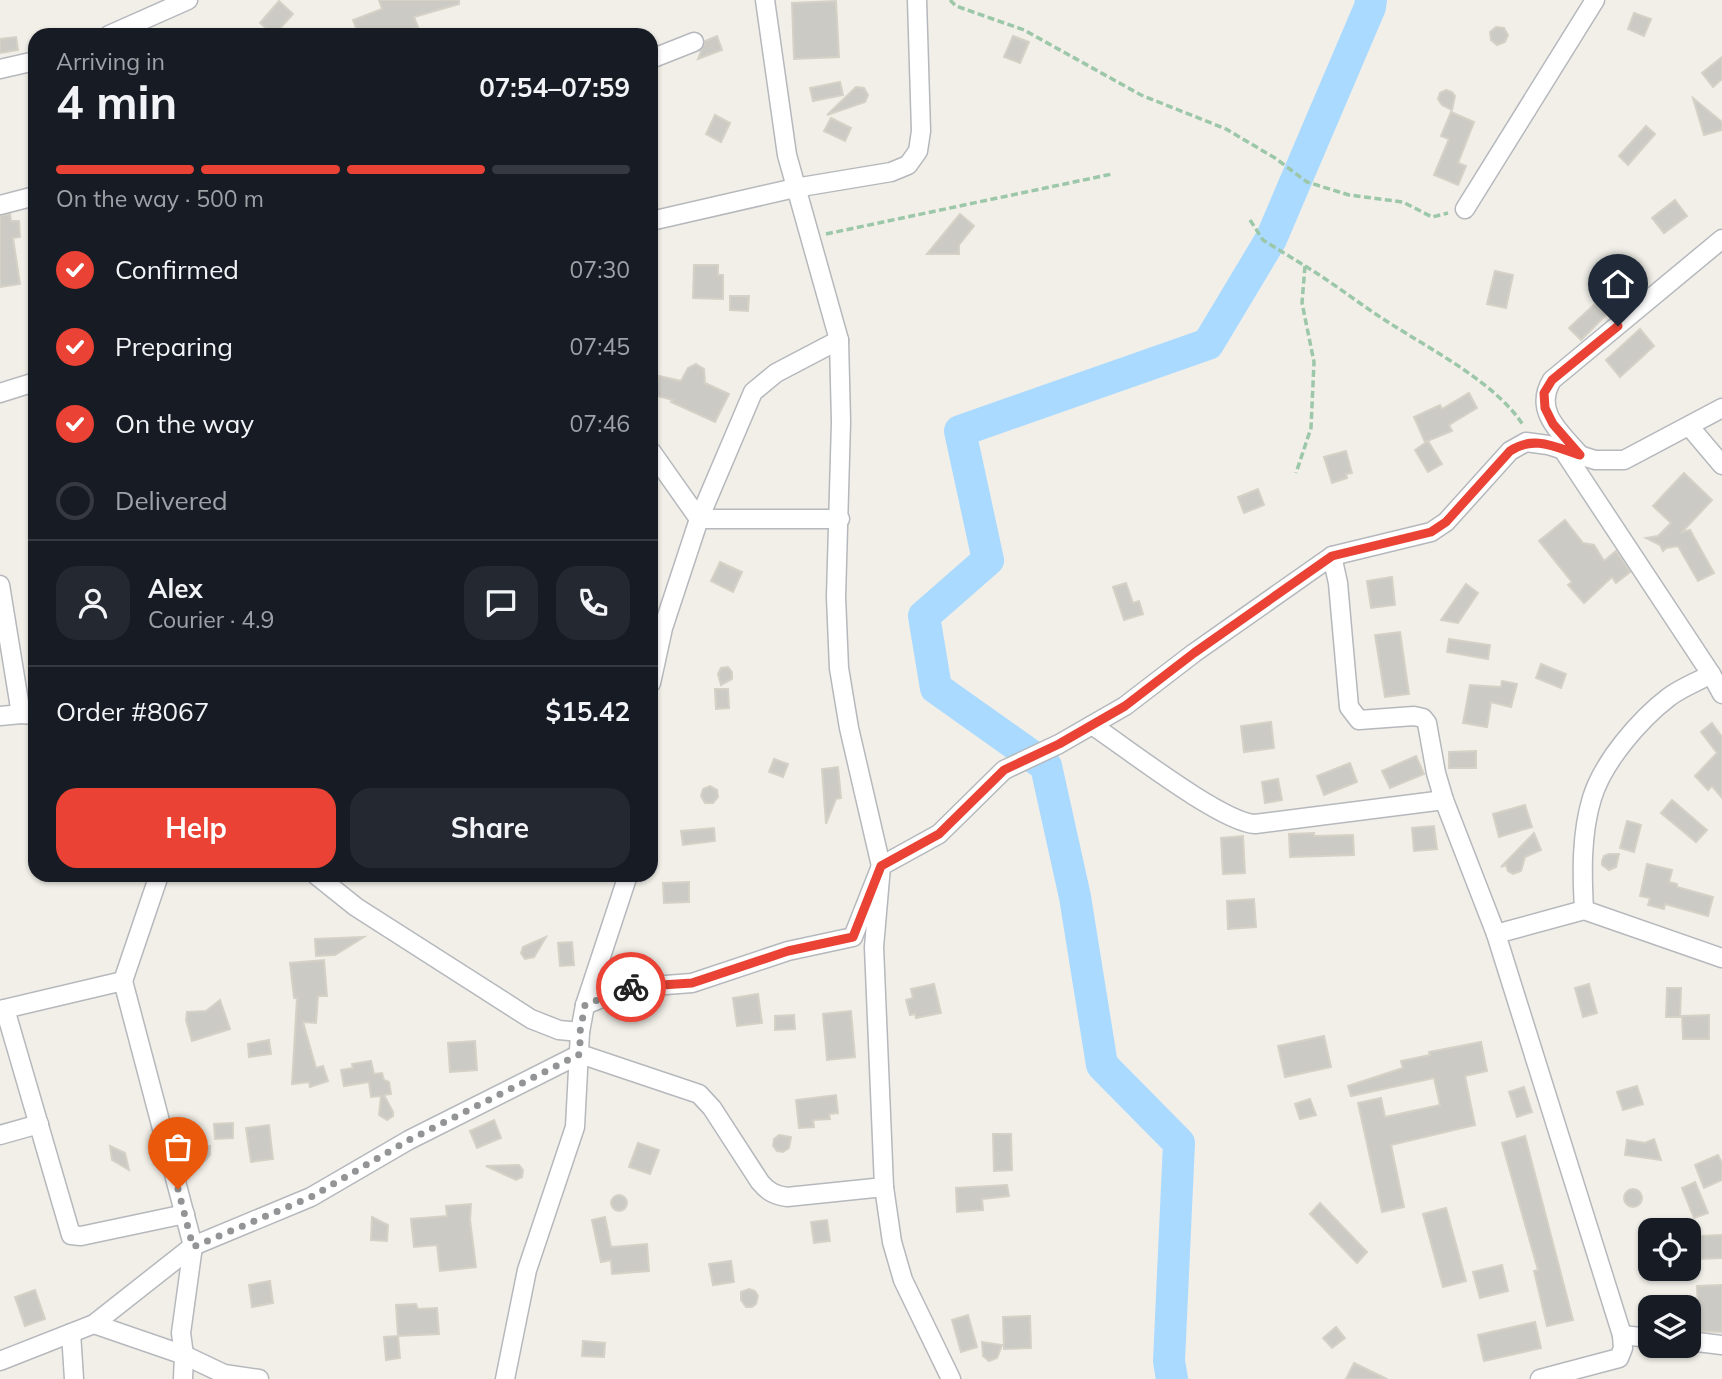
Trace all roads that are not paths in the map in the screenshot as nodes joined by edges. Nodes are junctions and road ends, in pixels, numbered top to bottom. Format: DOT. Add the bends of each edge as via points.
graph roads {
  1 [pos="188,0"];
  2 [pos="765,0"];
  3 [pos="918,0"];
  4 [pos="1595,0"];
  5 [pos="125,28"];
  6 [pos="694,42"];
  7 [pos="658,56"];
  8 [pos="28,63"];
  9 [pos="0,69"];
  10 [pos="795,188"];
  11 [pos="28,198"];
  12 [pos="0,205"];
  13 [pos="1465,209"];
  14 [pos="658,219"];
  15 [pos="1722,239"];
  16 [pos="839,340"];
  17 [pos="28,384"];
  18 [pos="0,393"];
  19 [pos="1722,408"];
  20 [pos="1689,426"];
  21 [pos="1571,452"];
  22 [pos="658,461"];
  23 [pos="1722,465"];
  24 [pos="699,519"];
  25 [pos="840,519"];
  26 [pos="1332,556"];
  27 [pos="0,585"];
  28 [pos="658,651"];
  29 [pos="1711,674"];
  30 [pos="1722,694"];
  31 [pos="28,715"];
  32 [pos="0,716"];
  33 [pos="1092,725"];
  34 [pos="1444,800"];
  35 [pos="881,866"];
  36 [pos="157,882"];
  37 [pos="325,882"];
  38 [pos="626,882"];
  39 [pos="1584,910"];
  40 [pos="1496,934"];
  41 [pos="1722,958"];
  42 [pos="123,981"];
  43 [pos="585,1005"];
  44 [pos="2,1009"];
  45 [pos="580,1032"];
  46 [pos="580,1054"];
  47 [pos="39,1124"];
  48 [pos="0,1135"];
  49 [pos="884,1187"];
  50 [pos="185,1214"];
  51 [pos="193,1247"];
  52 [pos="94,1324"];
  53 [pos="71,1333"];
  54 [pos="1622,1335"];
  55 [pos="1638,1337"];
  56 [pos="1701,1342"];
  57 [pos="1722,1345"];
  58 [pos="184,1355"];
  59 [pos="0,1360"];
  60 [pos="74,1379"];
  61 [pos="183,1379"];
  62 [pos="259,1379"];
  63 [pos="505,1379"];
  64 [pos="951,1379"];
  65 [pos="1540,1379"];
  1 -- 5 [label="street"];
  2 -- 10 [label="street"];
  3 -- 10 [label="street" via="918,151 908,165 891,172"];
  4 -- 13 [label="street"];
  6 -- 7 [label="street"];
  8 -- 9 [label="street"];
  10 -- 14 [label="street"];
  10 -- 16 [label="street"];
  11 -- 12 [label="street"];
  15 -- 21 [label="street" via="1552,380 1544,393 1545,408"];
  16 -- 24 [label="street" via="775,373 753,392"];
  16 -- 25 [label="street"];
  17 -- 18 [label="street"];
  19 -- 20 [label="street"];
  20 -- 21 [label="street" via="1625,460 1595,460"];
  20 -- 23 [label="street"];
  21 -- 26 [label="street" via="1526,442 1510,451 1446,522 1431,532"];
  21 -- 29 [label="street"];
  22 -- 24 [label="street"];
  24 -- 25 [label="street"];
  24 -- 28 [label="street"];
  25 -- 35 [label="street" via="839,668"];
  26 -- 33 [label="street"];
  26 -- 34 [label="street" via="1349,707 1359,720 1423,718"];
  27 -- 31 [label="street"];
  29 -- 30 [label="street"];
  29 -- 39 [label="street" via="1669,696 1607,766 1592,798 1585,837"];
  31 -- 32 [label="street"];
  33 -- 34 [label="street" via="1245,824"];
  33 -- 35 [label="street" via="1004,770 939,834"];
  34 -- 40 [label="street"];
  35 -- 43 [label="street" via="853,937 788,951 692,983 626,988"];
  35 -- 49 [label="street" via="874,947"];
  36 -- 42 [label="street"];
  37 -- 45 [label="street" via="356,907 531,1019"];
  38 -- 43 [label="street"];
  39 -- 40 [label="street"];
  39 -- 41 [label="street"];
  40 -- 54 [label="street"];
  42 -- 44 [label="street"];
  42 -- 50 [label="street"];
  43 -- 45 [label="street"];
  44 -- 47 [label="street"];
  45 -- 46 [label="street"];
  46 -- 49 [label="street" via="699,1094 760,1182 777,1196"];
  46 -- 51 [label="street" via="409,1140 311,1197"];
  46 -- 63 [label="street" via="575,1127 527,1270"];
  47 -- 48 [label="street"];
  47 -- 50 [label="street" via="71,1235"];
  49 -- 64 [label="street" via="903,1280"];
  50 -- 51 [label="street"];
  51 -- 52 [label="street"];
  51 -- 58 [label="street" via="181,1333"];
  52 -- 53 [label="street"];
  52 -- 58 [label="street"];
  53 -- 59 [label="street"];
  53 -- 60 [label="street"];
  54 -- 55 [label="street"];
  54 -- 65 [label="street" via="1619,1358"];
  56 -- 57 [label="street"];
  58 -- 61 [label="street"];
  58 -- 62 [label="street" via="224,1374"];
}
